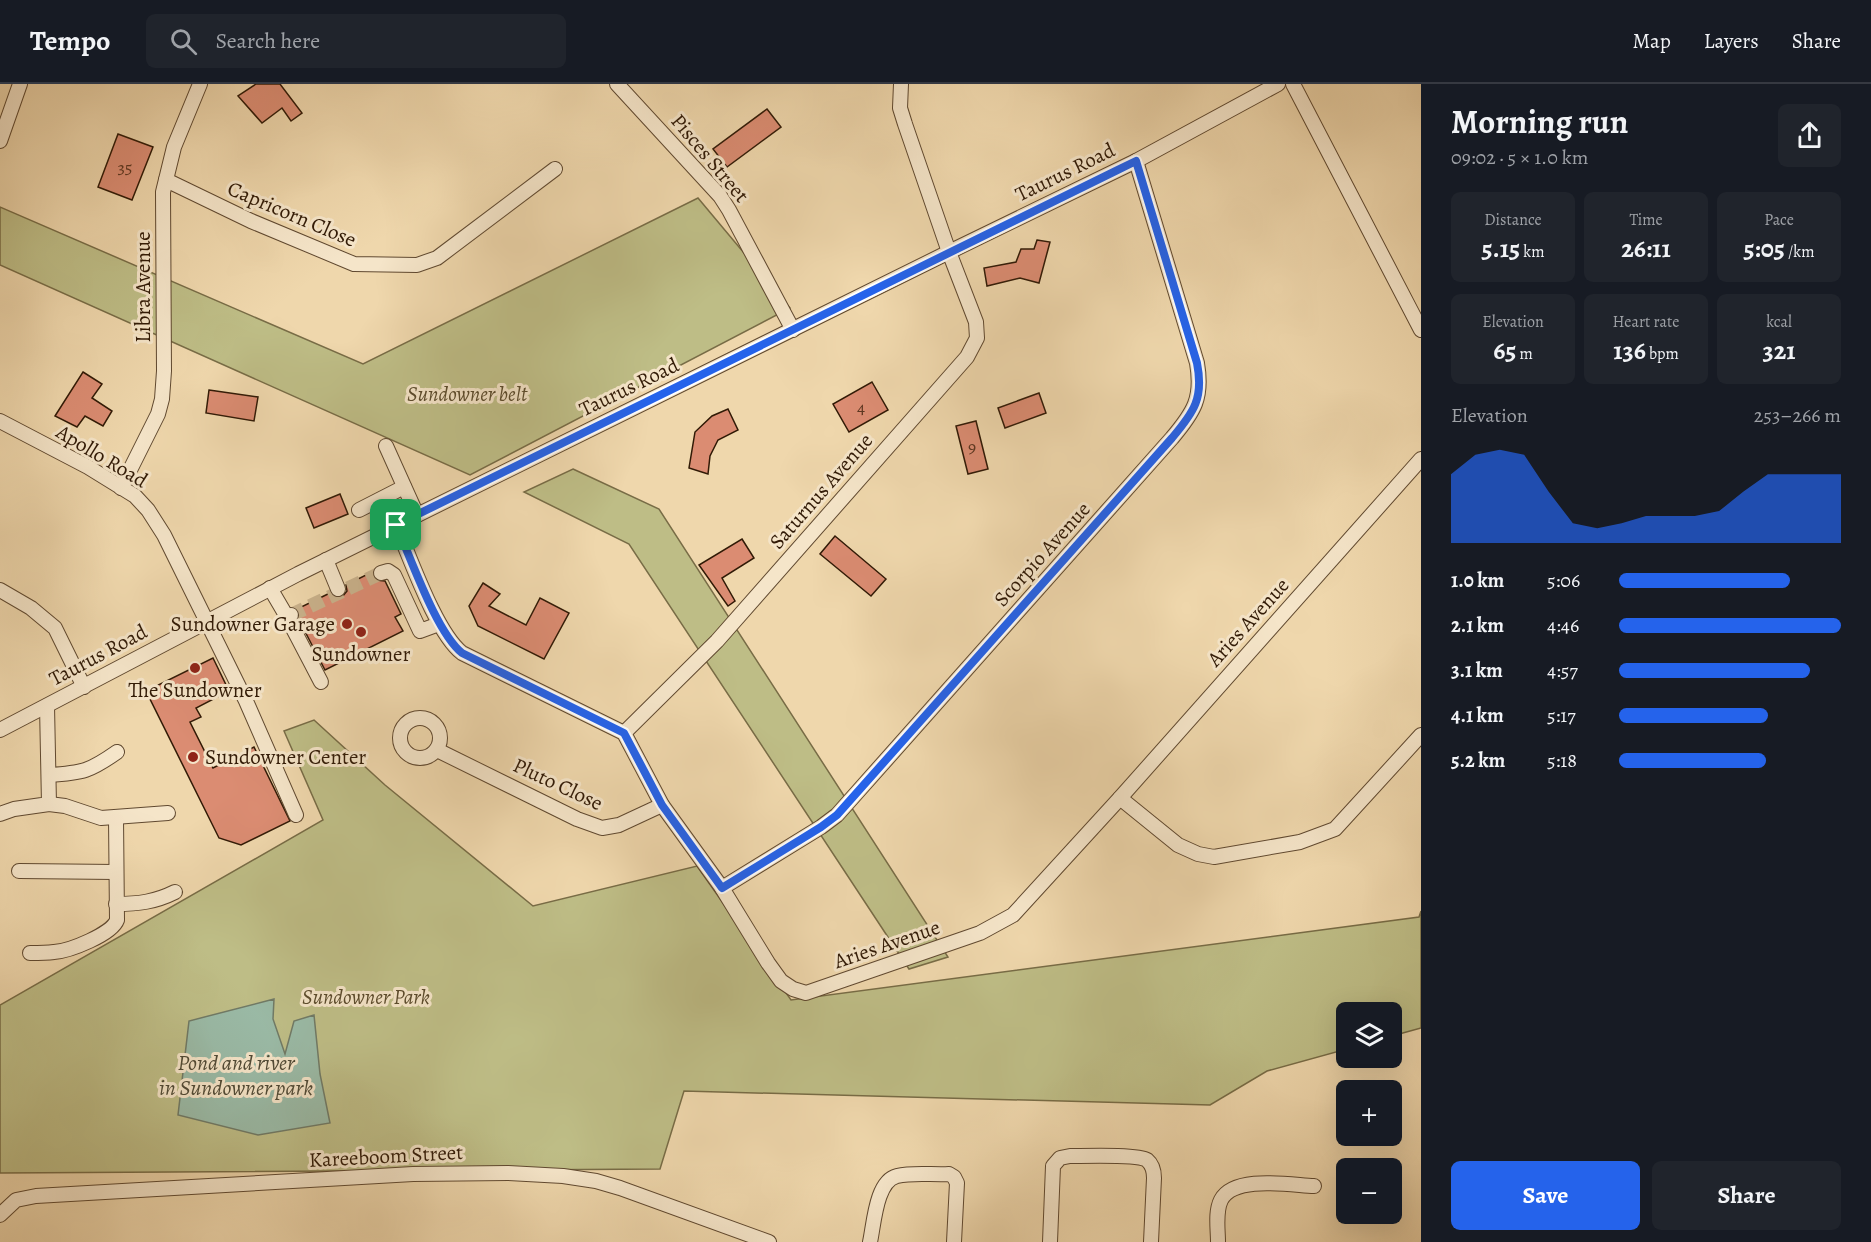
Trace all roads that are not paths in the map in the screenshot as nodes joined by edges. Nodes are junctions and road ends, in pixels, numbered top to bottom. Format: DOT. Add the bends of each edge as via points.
graph roads {
  1 [pos="20,84"];
  2 [pos="200,84"];
  3 [pos="617,84"];
  4 [pos="902,84"];
  5 [pos="1278,84"];
  6 [pos="1293,84"];
  7 [pos="0,141"];
  8 [pos="1136,161"];
  9 [pos="555,169"];
  10 [pos="166,180"];
  11 [pos="949,252"];
  12 [pos="793,330"];
  13 [pos="1421,330"];
  14 [pos="0,421"];
  15 [pos="0,426"];
  16 [pos="16,431"];
  17 [pos="386,446"];
  18 [pos="1421,459"];
  19 [pos="404,487"];
  20 [pos="121,488"];
  21 [pos="359,510"];
  22 [pos="417,514"];
  23 [pos="396,525"];
  24 [pos="326,560"];
  25 [pos="381,573"];
  26 [pos="270,588"];
  27 [pos="338,589"];
  28 [pos="0,590"];
  29 [pos="206,621"];
  30 [pos="439,624"];
  31 [pos="321,682"];
  32 [pos="84,687"];
  33 [pos="47,706"];
  34 [pos="0,730"];
  35 [pos="624,733"];
  36 [pos="1421,735"];
  37 [pos="437,750"];
  38 [pos="117,752"];
  39 [pos="49,775"];
  40 [pos="1120,798"];
  41 [pos="49,804"];
  42 [pos="662,805"];
  43 [pos="168,813"];
  44 [pos="0,814"];
  45 [pos="297,815"];
  46 [pos="116,818"];
  47 [pos="19,871"];
  48 [pos="117,872"];
  49 [pos="722,888"];
  50 [pos="175,892"];
  51 [pos="116,904"];
  52 [pos="30,953"];
  53 [pos="1314,1186"];
  54 [pos="0,1215"];
  55 [pos="769,1242"];
  56 [pos="870,1242"];
  57 [pos="954,1242"];
  58 [pos="1050,1242"];
  59 [pos="1151,1242"];
  60 [pos="1218,1242"];
  1 -- 7 [label="street"];
  2 -- 10 [label="street, Libra Avenue" via="174,147"];
  3 -- 12 [label="street, Pisces Street" via="720,196"];
  4 -- 11 [label="street, Saturnus Avenue" via="903,116"];
  5 -- 8 [label="street, Taurus Road"];
  6 -- 13 [label="street"];
  8 -- 11 [label="street, Taurus Road"];
  8 -- 49 [label="street, Scorpio Avenue" via="1197,363 1200,390 1192,414 837,815"];
  9 -- 10 [label="street, Capricorn Close" via="437,258 399,266 354,264"];
  10 -- 20 [label="street, Libra Avenue" via="162,399"];
  11 -- 12 [label="street, Taurus Road"];
  11 -- 35 [label="street, Saturnus Avenue" via="978,330 967,357 717,641"];
  12 -- 22 [label="street, Taurus Road"];
  14 -- 16 [label="street, Apollo Road"];
  15 -- 16 [label="street, Apollo Road"];
  16 -- 20 [label="street, Apollo Road"];
  17 -- 19 [label="street"];
  18 -- 40 [label="street, Aries Avenue"];
  19 -- 21 [label="street"];
  19 -- 22 [label="street"];
  20 -- 29 [label="street, Apollo Road" via="148,510 164,535"];
  22 -- 23 [label="street, Taurus Road"];
  23 -- 24 [label="street, Taurus Road"];
  23 -- 30 [label="street"];
  24 -- 26 [label="street, Taurus Road"];
  24 -- 27 [label="street"];
  25 -- 30 [label="street" via="388,571 394,575 420,631"];
  26 -- 29 [label="street, Taurus Road"];
  26 -- 31 [label="street" via="289,616"];
  28 -- 32 [label="street" via="55,628"];
  29 -- 32 [label="street, Taurus Road"];
  29 -- 45 [label="street, Apollo Road"];
  30 -- 35 [label="street" via="462,653"];
  32 -- 33 [label="street, Taurus Road"];
  33 -- 34 [label="street, Taurus Road"];
  33 -- 39 [label="street"];
  35 -- 42 [label="street, Aries Avenue"];
  36 -- 40 [label="street" via="1335,829 1300,842 1214,857 1198,854 1178,844"];
  37 -- 42 [label="street, Pluto Close" via="602,828 619,825"];
  38 -- 39 [label="street" via="94,768"];
  39 -- 41 [label="street"];
  40 -- 49 [label="street, Aries Avenue" via="1013,915 996,926 806,993 781,981"];
  41 -- 44 [label="street"];
  41 -- 46 [label="street" via="94,817"];
  42 -- 49 [label="street, Aries Avenue"];
  43 -- 46 [label="street"];
  46 -- 48 [label="street"];
  47 -- 48 [label="street"];
  48 -- 51 [label="street"];
  50 -- 51 [label="street" via="156,901"];
  51 -- 52 [label="street" via="116,922 107,932 69,949"];
  53 -- 60 [label="street" via="1250,1184 1228,1190 1218,1211"];
  54 -- 55 [label="street, Kareeboom Street" via="16,1200 36,1197 413,1174 508,1173 596,1181"];
  56 -- 57 [label="street" via="881,1190 887,1181 899,1175 949,1174 957,1183"];
  58 -- 59 [label="street" via="1053,1166 1060,1158 1070,1156 1134,1157 1149,1162 1154,1178"];
}
